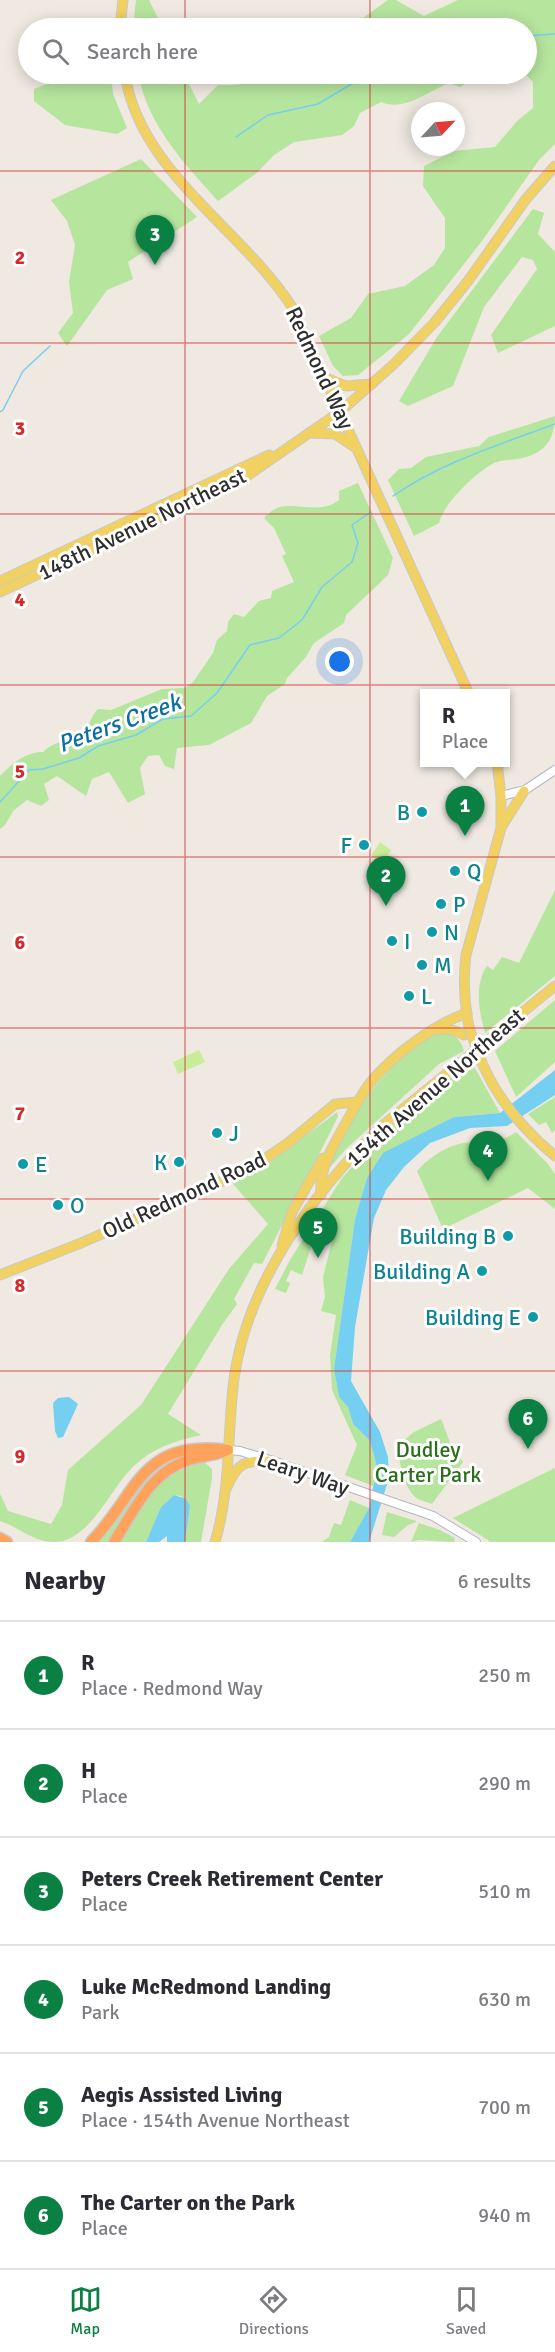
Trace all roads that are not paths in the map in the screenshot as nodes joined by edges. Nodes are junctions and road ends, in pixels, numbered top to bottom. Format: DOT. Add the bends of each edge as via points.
graph roads {
  1 [pos="123,0"];
  2 [pos="121,18"];
  3 [pos="128,84"];
  4 [pos="555,166"];
  5 [pos="326,378"];
  6 [pos="372,384"];
  7 [pos="341,411"];
  8 [pos="308,433"];
  9 [pos="358,449"];
  10 [pos="280,450"];
  11 [pos="0,581"];
  12 [pos="0,592"];
  13 [pos="468,689"];
  14 [pos="555,764"];
  15 [pos="498,767"];
  16 [pos="555,770"];
  17 [pos="538,782"];
  18 [pos="525,791"];
  19 [pos="501,796"];
  20 [pos="501,828"];
  21 [pos="555,986"];
  22 [pos="466,1013"];
  23 [pos="431,1031"];
  24 [pos="467,1031"];
  25 [pos="357,1102"];
  26 [pos="334,1144"];
  27 [pos="555,1155"];
  28 [pos="321,1195"];
  29 [pos="280,1254"];
  30 [pos="0,1275"];
  31 [pos="228,1450"];
  32 [pos="273,1461"];
  33 [pos="225,1492"];
  34 [pos="0,1538"];
  35 [pos="7,1542"];
  36 [pos="91,1542"];
  37 [pos="114,1542"];
  38 [pos="215,1542"];
  39 [pos="476,1542"];
  1 -- 2 [label="main road"];
  3 -- 5 [label="main road, Redmond Way" via="149,141 281,289"];
  4 -- 6 [label="main road, 148th Avenue Northeast" via="532,191 452,302"];
  5 -- 6 [label="main road" via="346,386"];
  5 -- 7 [label="main road, Redmond Way"];
  6 -- 7 [label="main road, 148th Avenue Northeast"];
  7 -- 8 [label="main road, 148th Avenue Northeast"];
  7 -- 9 [label="main road, Redmond Way"];
  8 -- 9 [label="main road" via="335,434"];
  8 -- 10 [label="main road, 148th Avenue Northeast"];
  9 -- 13 [label="main road, Redmond Way"];
  10 -- 11 [label="main road, 148th Avenue Northeast"];
  10 -- 12 [label="main road, 148th Avenue Northeast" via="243,478"];
  14 -- 17 [label="street"];
  15 -- 19 [label="main road"];
  16 -- 17 [label="street"];
  17 -- 18 [label="street"];
  18 -- 19 [label="street"];
  18 -- 20 [label="main road"];
  19 -- 20 [label="main road"];
  20 -- 22 [label="main road" via="466,955"];
  21 -- 28 [label="main road, 154th Avenue Northeast" via="382,1126 335,1174"];
  22 -- 23 [label="main road"];
  22 -- 24 [label="main road"];
  23 -- 24 [label="main road"];
  23 -- 25 [label="main road" via="380,1072"];
  24 -- 27 [label="main road, bridge" via="507,1107"];
  25 -- 26 [label="main road"];
  25 -- 30 [label="main road, Old Redmond Road" via="335,1104 250,1169"];
  26 -- 28 [label="main road" via="320,1178"];
  26 -- 29 [label="main road" via="292,1212"];
  28 -- 29 [label="main road, 154th Avenue Northeast"];
  29 -- 31 [label="main road" via="254,1308 240,1350"];
  31 -- 32 [label="street, Leary Way"];
  31 -- 33 [label="main road"];
  31 -- 36 [label="highway" via="192,1449 155,1464 138,1478"];
  31 -- 37 [label="highway" via="209,1458 189,1460 167,1471 146,1490"];
  32 -- 33 [label="main road" via="243,1463"];
  32 -- 39 [label="street, Leary Way" via="433,1516"];
  33 -- 38 [label="main road"];
  34 -- 35 [label="highway"];
}
